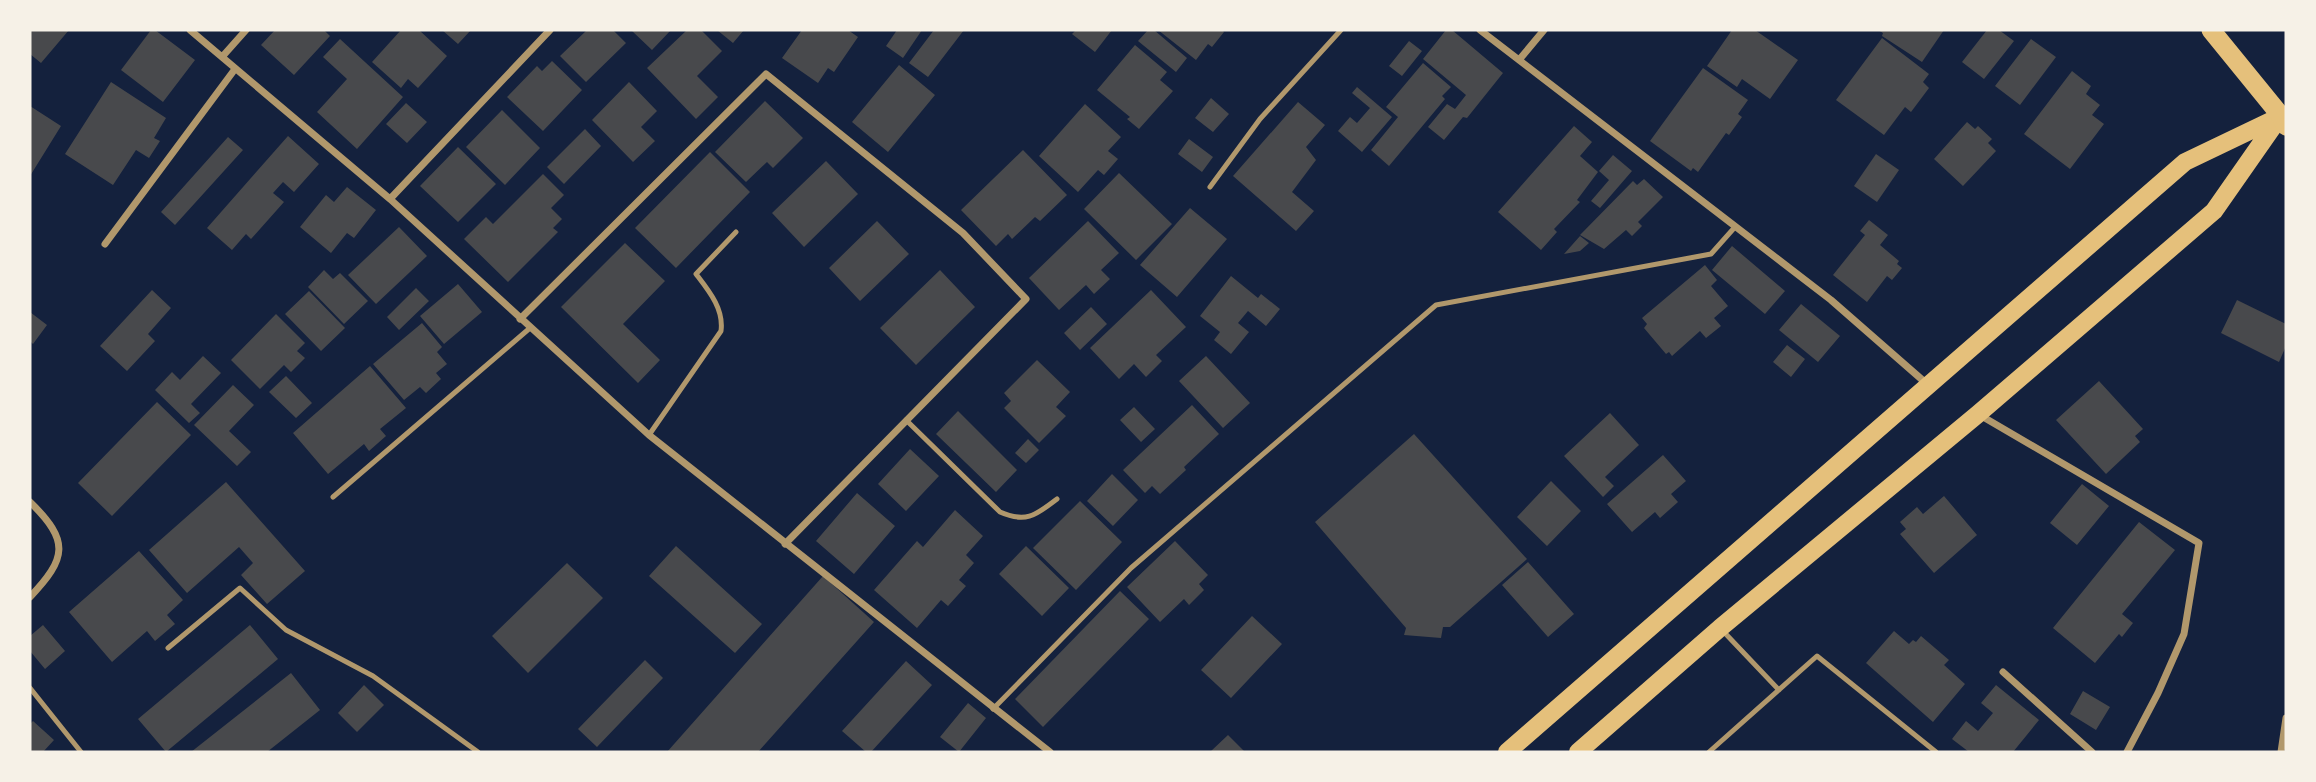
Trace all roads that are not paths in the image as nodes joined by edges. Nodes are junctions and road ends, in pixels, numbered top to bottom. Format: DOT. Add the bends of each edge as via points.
graph roads {
  1 [pos="190,30"];
  2 [pos="246,30"];
  3 [pos="550,30"];
  4 [pos="1342,30"];
  5 [pos="1480,30"];
  6 [pos="1544,30"];
  7 [pos="2211,30"];
  8 [pos="222,57"];
  9 [pos="1519,60"];
  10 [pos="236,69"];
  11 [pos="2283,121"];
  12 [pos="1210,187"];
  13 [pos="390,200"];
  14 [pos="1735,227"];
  15 [pos="736,232"];
  16 [pos="105,244"];
  17 [pos="520,318"];
  18 [pos="530,328"];
  19 [pos="1928,384"];
  20 [pos="1978,414"];
  21 [pos="906,420"];
  22 [pos="649,435"];
  23 [pos="333,497"];
  24 [pos="1057,499"];
  25 [pos="30,502"];
  26 [pos="785,544"];
  27 [pos="30,597"];
  28 [pos="1720,628"];
  29 [pos="167,649"];
  30 [pos="2003,672"];
  31 [pos="30,688"];
  32 [pos="1779,690"];
  33 [pos="993,709"];
  34 [pos="2286,718"];
  35 [pos="81,752"];
  36 [pos="478,752"];
  37 [pos="1049,752"];
  38 [pos="1507,752"];
  39 [pos="1578,752"];
  40 [pos="1709,752"];
  41 [pos="1936,752"];
  42 [pos="2092,752"];
  43 [pos="2127,752"];
  44 [pos="2281,752"];
  1 -- 8 [label="street"];
  2 -- 8 [label="street"];
  3 -- 13 [label="street"];
  4 -- 12 [label="lane" via="1260,119"];
  5 -- 9 [label="street"];
  6 -- 9 [label="street"];
  7 -- 11 [label="highway"];
  8 -- 10 [label="street"];
  9 -- 14 [label="street"];
  10 -- 13 [label="street"];
  10 -- 16 [label="street"];
  11 -- 19 [label="main road" via="2185,162"];
  11 -- 20 [label="main road" via="2214,211"];
  13 -- 17 [label="street"];
  14 -- 19 [label="street" via="1831,300"];
  14 -- 33 [label="lane" via="1711,254 1436,305 1131,568"];
  15 -- 22 [label="lane" via="696,274 715,300 722,321 720,331"];
  17 -- 18 [label="street"];
  17 -- 21 [label="street" via="766,74 963,233 1026,299"];
  18 -- 22 [label="street"];
  18 -- 23 [label="lane"];
  19 -- 38 [label="main road"];
  20 -- 28 [label="main road"];
  20 -- 43 [label="street" via="2199,543 2184,634"];
  21 -- 24 [label="lane" via="1000,512 1013,518 1033,517"];
  21 -- 26 [label="street"];
  22 -- 26 [label="street"];
  25 -- 27 [label="street" via="57,535 59,554 56,565"];
  26 -- 33 [label="street"];
  28 -- 32 [label="lane"];
  28 -- 39 [label="main road"];
  29 -- 36 [label="lane" via="240,588 286,630 373,676"];
  30 -- 42 [label="street"];
  31 -- 35 [label="lane"];
  32 -- 40 [label="lane"];
  32 -- 41 [label="lane" via="1817,656"];
  33 -- 37 [label="street"];
  34 -- 44 [label="street"];
}
